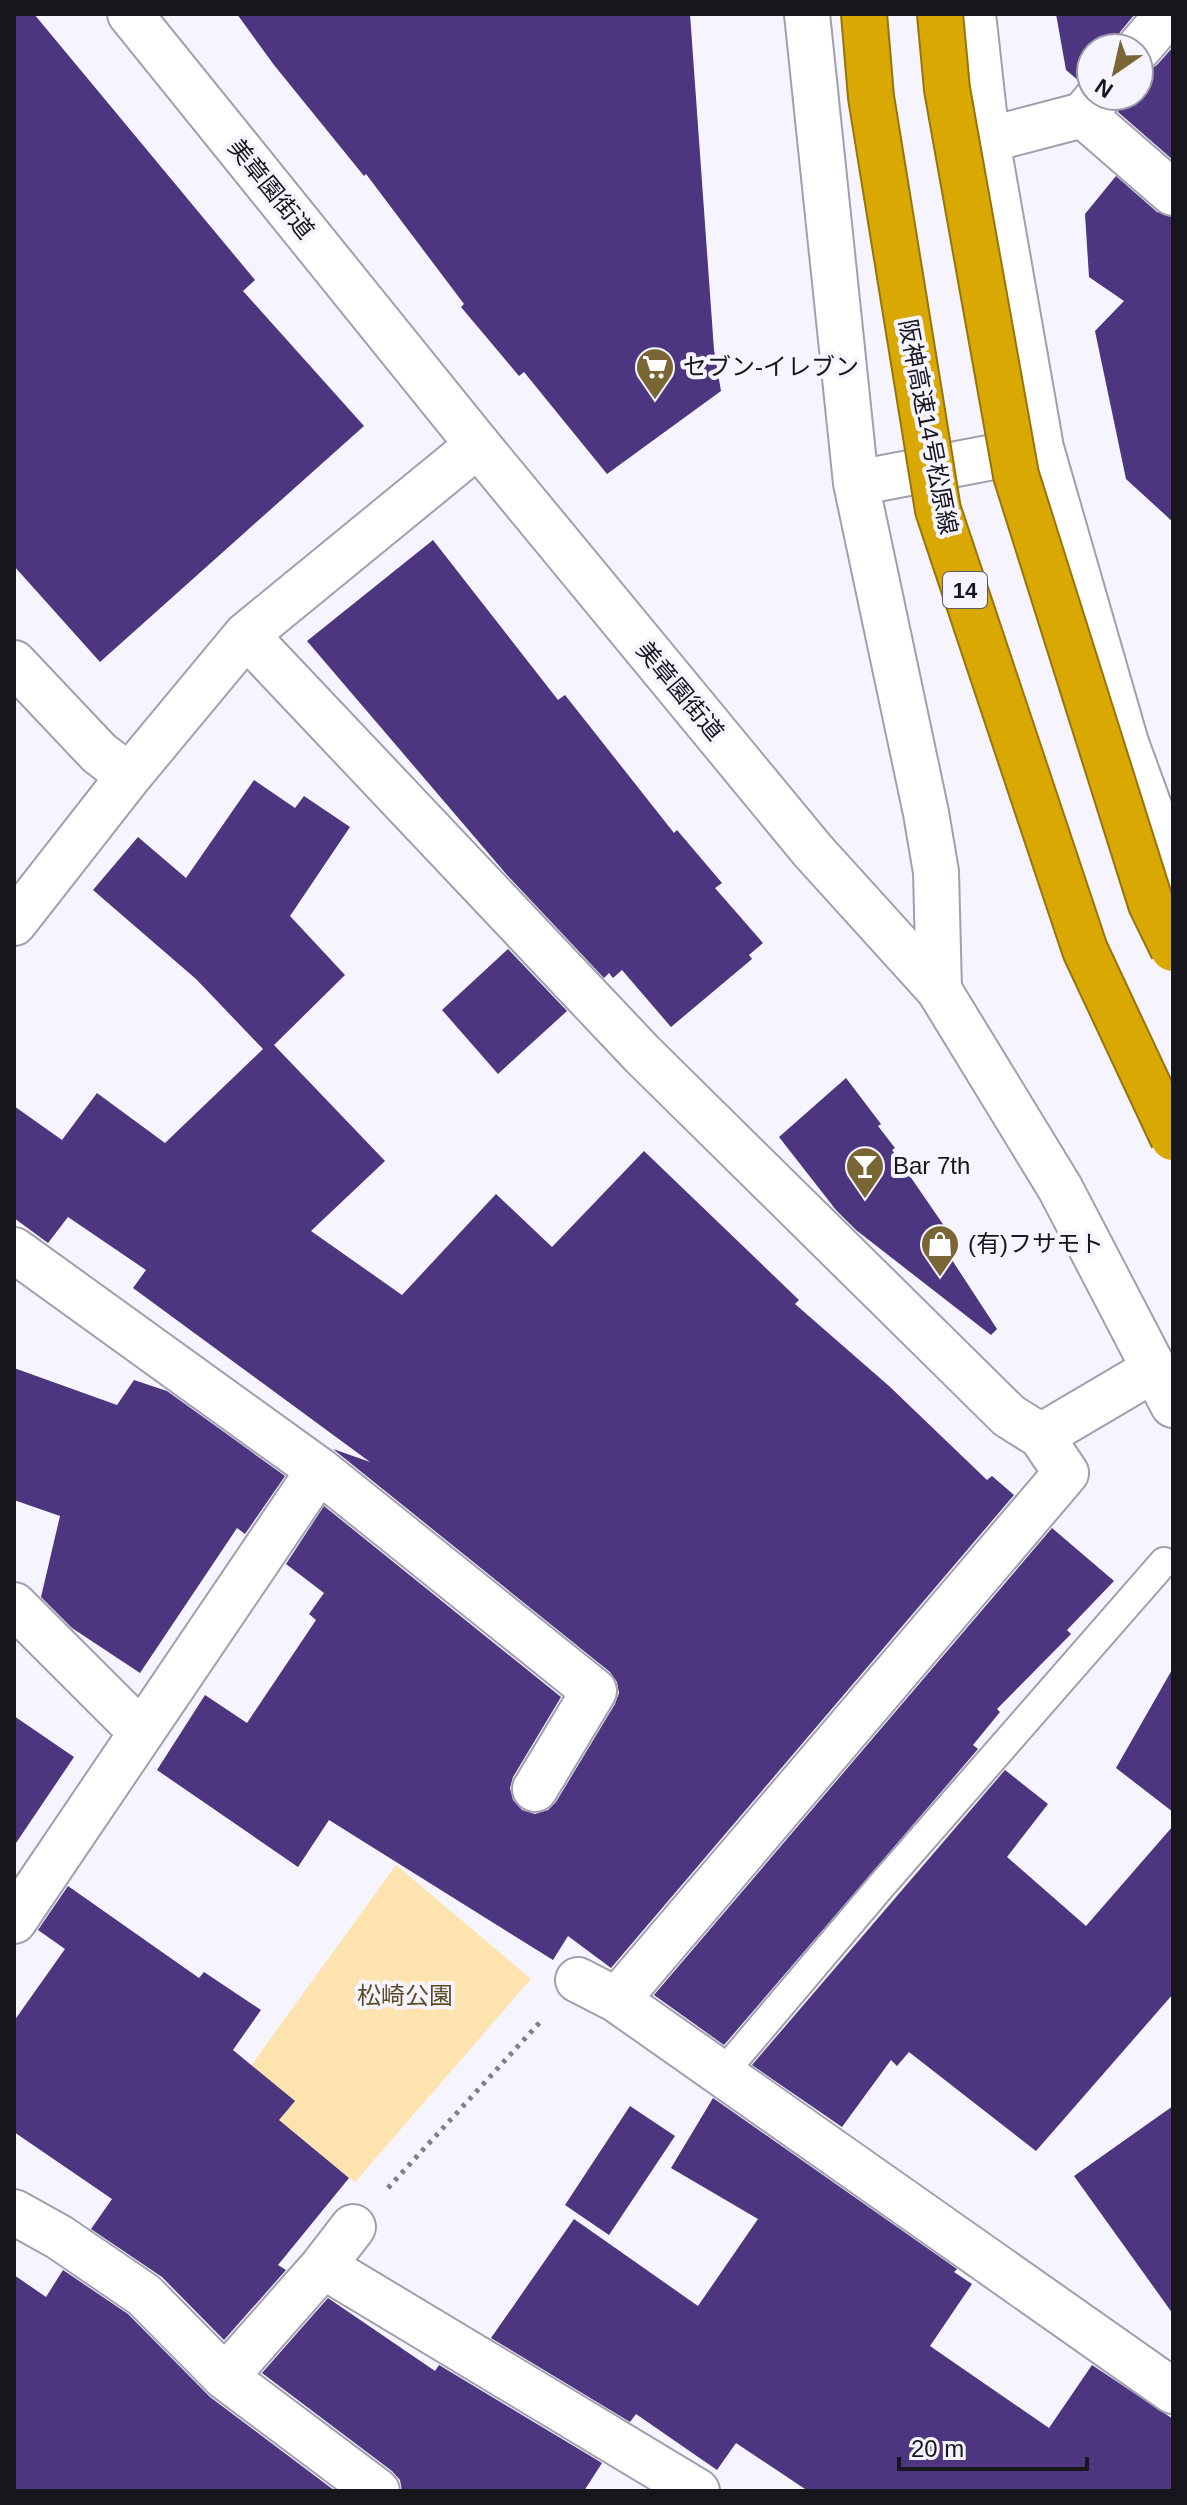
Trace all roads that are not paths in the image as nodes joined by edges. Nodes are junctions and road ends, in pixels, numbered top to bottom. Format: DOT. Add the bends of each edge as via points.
graph roads {
  1 [pos="130,14"];
  2 [pos="807,14"];
  3 [pos="864,14"];
  4 [pos="940,14"];
  5 [pos="973,14"];
  6 [pos="1168,14"];
  7 [pos="1153,32"];
  8 [pos="1075,111"];
  9 [pos="1097,112"];
  10 [pos="987,140"];
  11 [pos="1173,193"];
  12 [pos="478,445"];
  13 [pos="1041,448"];
  14 [pos="856,483"];
  15 [pos="246,635"];
  16 [pos="14,663"];
  17 [pos="129,776"];
  18 [pos="1173,872"];
  19 [pos="14,923"];
  20 [pos="1173,949"];
  21 [pos="939,990"];
  22 [pos="1173,1138"];
  23 [pos="14,1250"];
  24 [pos="1163,1388"];
  25 [pos="1041,1436"];
  26 [pos="319,1470"];
  27 [pos="1164,1562"];
  28 [pos="14,1605"];
  29 [pos="141,1732"];
  30 [pos="535,1789"];
  31 [pos="14,1921"];
  32 [pos="578,1980"];
  33 [pos="617,2000"];
  34 [pos="722,2074"];
  35 [pos="14,2212"];
  36 [pos="353,2227"];
  37 [pos="323,2266"];
  38 [pos="225,2377"];
  39 [pos="1173,2391"];
  40 [pos="377,2491"];
  41 [pos="697,2491"];
  1 -- 12 [label="street, 美章園街道"];
  2 -- 14 [label="street"];
  3 -- 22 [label="highway, 阪神高速14号松原線 / 14, bridge" via="871,97 938,510 1085,950"];
  4 -- 20 [label="highway, bridge" via="947,89 1016,475 1151,904"];
  5 -- 10 [label="street"];
  6 -- 7 [label="street"];
  8 -- 10 [label="street"];
  9 -- 11 [label="street"];
  10 -- 13 [label="street"];
  12 -- 15 [label="street"];
  12 -- 21 [label="street, 美章園街道" via="813,851"];
  13 -- 14 [label="street"];
  13 -- 18 [label="street" via="1126,743"];
  14 -- 21 [label="street" via="936,872"];
  15 -- 17 [label="street"];
  15 -- 25 [label="street" via="642,1054 1009,1416"];
  16 -- 17 [label="street" via="99,753"];
  17 -- 19 [label="street"];
  21 -- 24 [label="street, 美章園街道" via="1060,1188"];
  23 -- 26 [label="street"];
  24 -- 25 [label="street"];
  25 -- 33 [label="street" via="1066,1473"];
  26 -- 29 [label="street"];
  26 -- 30 [label="street" via="594,1691"];
  27 -- 34 [label="lane"];
  28 -- 29 [label="street"];
  29 -- 31 [label="street"];
  32 -- 33 [label="street"];
  33 -- 34 [label="street"];
  34 -- 39 [label="street"];
  35 -- 38 [label="street" via="144,2295"];
  36 -- 37 [label="street"];
  37 -- 38 [label="street"];
  37 -- 41 [label="street"];
  38 -- 40 [label="street"];
}
